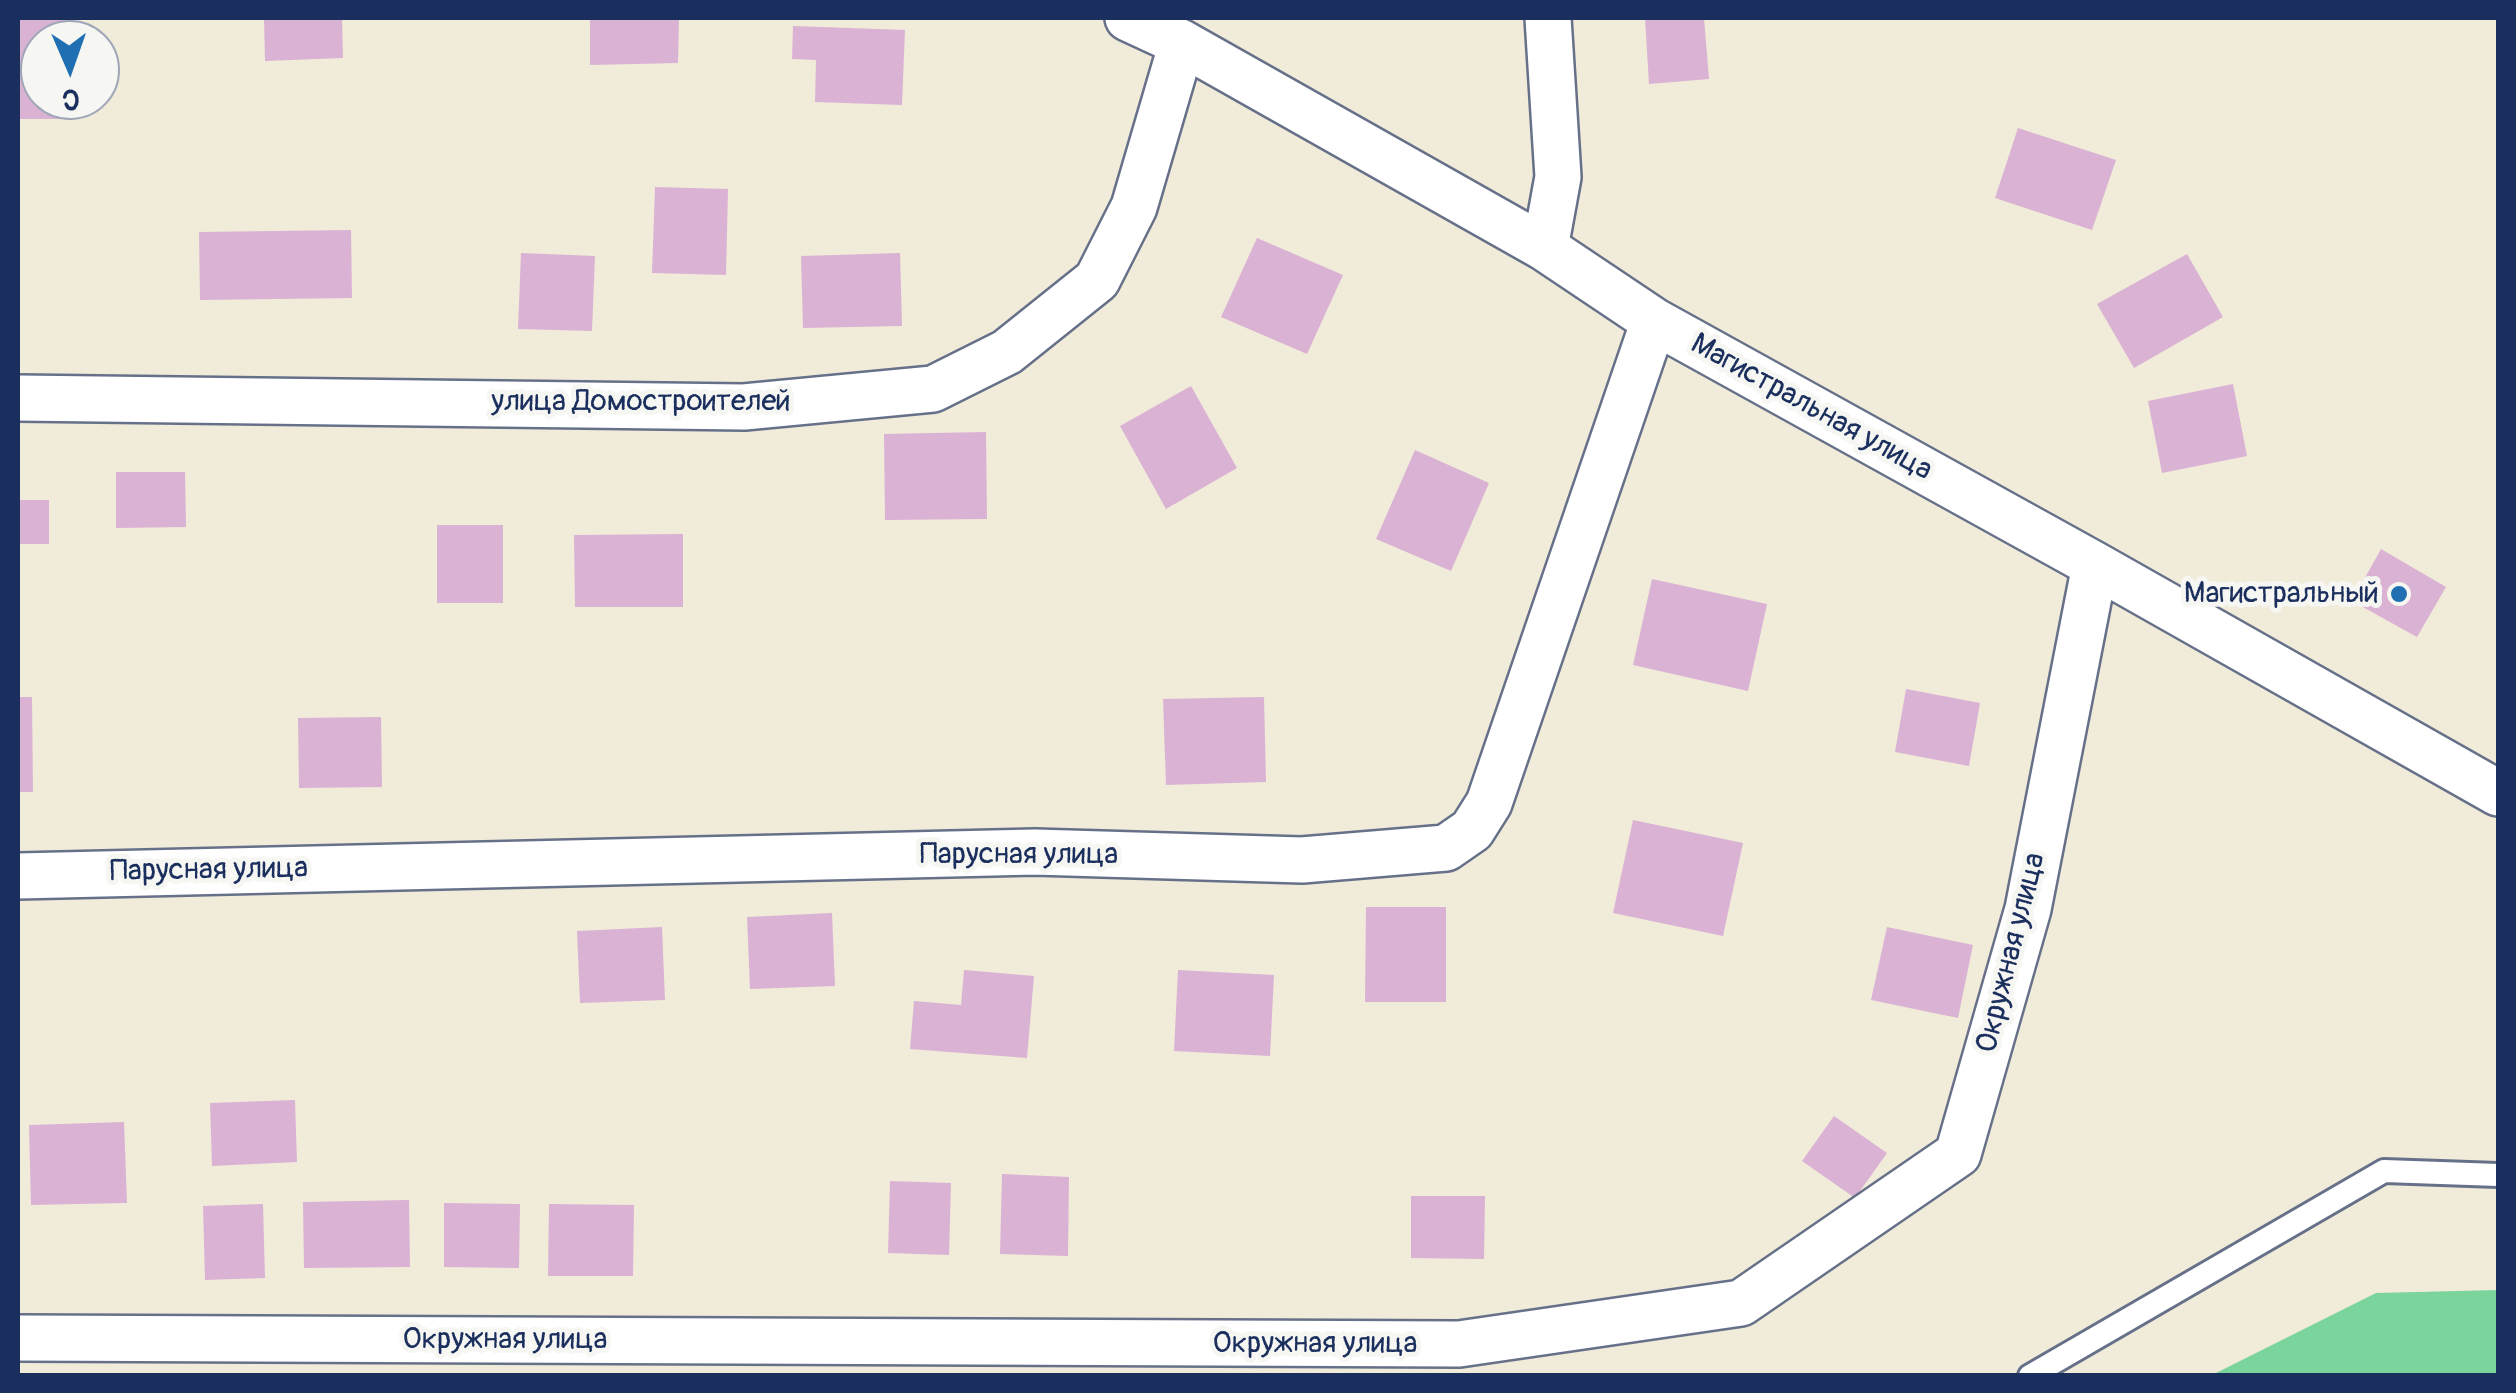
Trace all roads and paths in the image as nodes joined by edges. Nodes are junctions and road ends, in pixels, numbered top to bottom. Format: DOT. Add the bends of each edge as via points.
graph roads {
  1 [pos="1128,18"];
  2 [pos="1548,18"];
  3 [pos="1182,44"];
  4 [pos="1545,248"];
  5 [pos="1654,320"];
  6 [pos="18,398"];
  7 [pos="2095,565"];
  8 [pos="2498,792"];
  9 [pos="18,876"];
  10 [pos="2498,1175"];
  11 [pos="18,1338"];
  12 [pos="2030,1376"];
  1 -- 3 [label="street, Магистральная улица"];
  2 -- 4 [label="street" via="1558,177"];
  3 -- 4 [label="street, Магистральная улица"];
  3 -- 6 [label="street, улица Домостроителей" via="1134,207 1097,280 1007,352 933,389 744,407"];
  4 -- 5 [label="street, Магистральная улица"];
  5 -- 7 [label="street, Магистральная улица"];
  5 -- 9 [label="street, Парусная улица" via="1489,804 1472,830 1446,848 1302,860 1035,852"];
  7 -- 8 [label="street, Магистральная улица"];
  7 -- 11 [label="street, Окружная улица" via="2028,909 1958,1154 1741,1303 1460,1344"];
  10 -- 12 [label="lane" via="2384,1171"];
}
